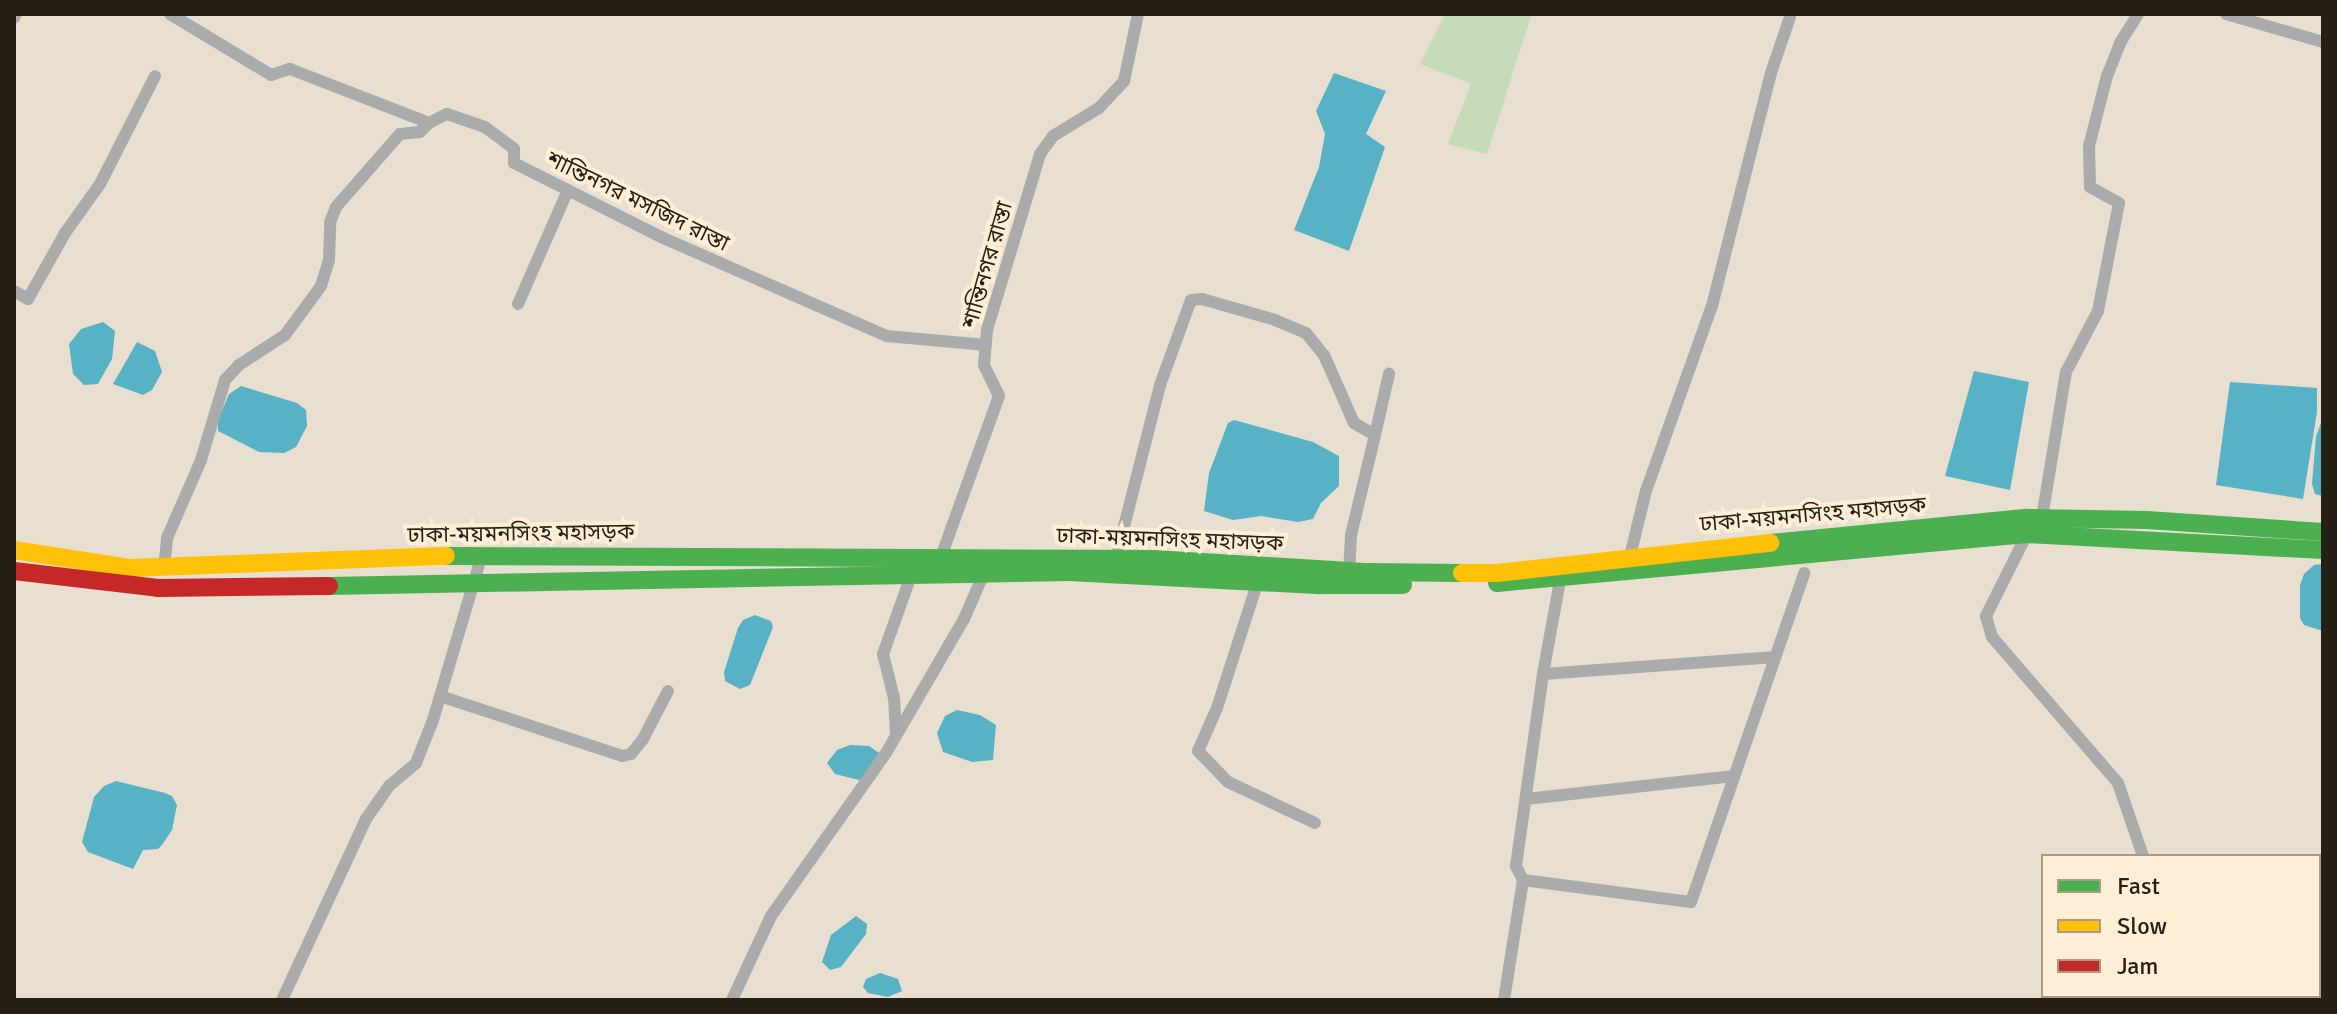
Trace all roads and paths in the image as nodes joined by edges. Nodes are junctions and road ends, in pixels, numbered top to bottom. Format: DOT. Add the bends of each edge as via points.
graph roads {
  1 [pos="170,14"];
  2 [pos="1138,14"];
  3 [pos="2138,14"];
  4 [pos="2226,14"];
  5 [pos="1789,15"];
  6 [pos="2323,42"];
  7 [pos="155,76"];
  8 [pos="429,123"];
  9 [pos="568,190"];
  10 [pos="14,291"];
  11 [pos="518,304"];
  12 [pos="986,345"];
  13 [pos="1389,374"];
  14 [pos="1375,435"];
  15 [pos="2042,518"];
  16 [pos="2323,532"];
  17 [pos="2027,534"];
  18 [pos="14,550"];
  19 [pos="2323,550"];
  20 [pos="482,555"];
  21 [pos="1630,556"];
  22 [pos="941,557"];
  23 [pos="1116,558"];
  24 [pos="164,568"];
  25 [pos="14,571"];
  26 [pos="1349,571"];
  27 [pos="984,573"];
  28 [pos="1804,573"];
  29 [pos="911,576"];
  30 [pos="1560,580"];
  31 [pos="1258,581"];
  32 [pos="473,584"];
  33 [pos="1775,657"];
  34 [pos="1543,674"];
  35 [pos="668,691"];
  36 [pos="440,696"];
  37 [pos="896,736"];
  38 [pos="1734,776"];
  39 [pos="1526,799"];
  40 [pos="1315,823"];
  41 [pos="2142,854"];
  42 [pos="1523,880"];
  43 [pos="282,1000"];
  44 [pos="732,1000"];
  45 [pos="1504,1000"];
  1 -- 8 [label="street, শান্তিনগর মসজিদ রাস্তা" via="271,75 290,69"];
  2 -- 12 [label="street, শান্তিনগর রাস্তা" via="1124,81 1099,108 1053,136 1040,154"];
  3 -- 15 [label="street" via="2107,76 2089,146 2090,187 2119,203 2098,311 2066,372"];
  4 -- 6 [label="street"];
  5 -- 21 [label="street" via="1712,306 1646,491"];
  7 -- 10 [label="street" via="100,184 28,299"];
  8 -- 9 [label="street, শান্তিনগর মসজিদ রাস্তা" via="447,114 485,127 506,139 514,149 514,163"];
  8 -- 24 [label="street" via="420,132 400,134 336,207 321,286 285,335 225,380 201,460 167,538"];
  9 -- 11 [label="street"];
  9 -- 12 [label="street, শান্তিনগর মসজিদ রাস্তা" via="661,237 887,336"];
  12 -- 22 [label="street, শান্তিনগর রাস্তা" via="984,365 999,396"];
  13 -- 14 [label="street"];
  14 -- 23 [label="street" via="1354,423 1324,355 1306,333 1237,309 1191,300 1143,442"];
  14 -- 26 [label="street" via="1351,535"];
  15 -- 16 [label="main road, ঢাকা-ময়মনসিংহ মহাসড়ক"];
  15 -- 21 [label="main road, ঢাকা-ময়মনসিংহ মহাসড়ক"];
  17 -- 19 [label="main road, ঢাকা-ময়মনসিংহ মহাসড়ক"];
  17 -- 30 [label="main road, ঢাকা-ময়মনসিংহ মহাসড়ক"];
  17 -- 41 [label="street" via="1986,616 1992,637 2118,783"];
  18 -- 24 [label="main road, ঢাকা-ময়মনসিংহ মহাসড়ক" via="83,563"];
  20 -- 22 [label="main road, ঢাকা-ময়মনসিংহ মহাসড়ক"];
  20 -- 24 [label="main road, ঢাকা-ময়মনসিংহ মহাসড়ক"];
  20 -- 32 [label="street"];
  21 -- 26 [label="main road, ঢাকা-ময়মনসিংহ মহাসড়ক" via="1497,573"];
  22 -- 23 [label="main road, ঢাকা-ময়মনসিংহ মহাসড়ক"];
  23 -- 26 [label="main road, ঢাকা-ময়মনসিংহ মহাসড়ক"];
  25 -- 32 [label="main road, ঢাকা-ময়মনসিংহ মহাসড়ক" via="158,588"];
  27 -- 29 [label="main road, ঢাকা-ময়মনসিংহ মহাসড়ক"];
  27 -- 31 [label="main road, ঢাকা-ময়মনসিংহ মহাসড়ক"];
  27 -- 37 [label="street" via="964,619"];
  28 -- 33 [label="street"];
  29 -- 32 [label="main road, ঢাকা-ময়মনসিংহ মহাসড়ক"];
  29 -- 37 [label="street" via="883,654"];
  30 -- 31 [label="main road, ঢাকা-ময়মনসিংহ মহাসড়ক" via="1321,585"];
  30 -- 34 [label="street"];
  31 -- 40 [label="street" via="1198,751 1228,782"];
  32 -- 36 [label="street"];
  33 -- 34 [label="street"];
  33 -- 38 [label="street"];
  34 -- 39 [label="street"];
  35 -- 36 [label="street" via="643,739 631,754 622,756"];
  36 -- 43 [label="street" via="416,763 389,786 366,819"];
  37 -- 44 [label="street" via="786,892"];
  38 -- 39 [label="street"];
  38 -- 42 [label="street" via="1691,902"];
  39 -- 42 [label="street" via="1516,866"];
  42 -- 45 [label="street"];
}
